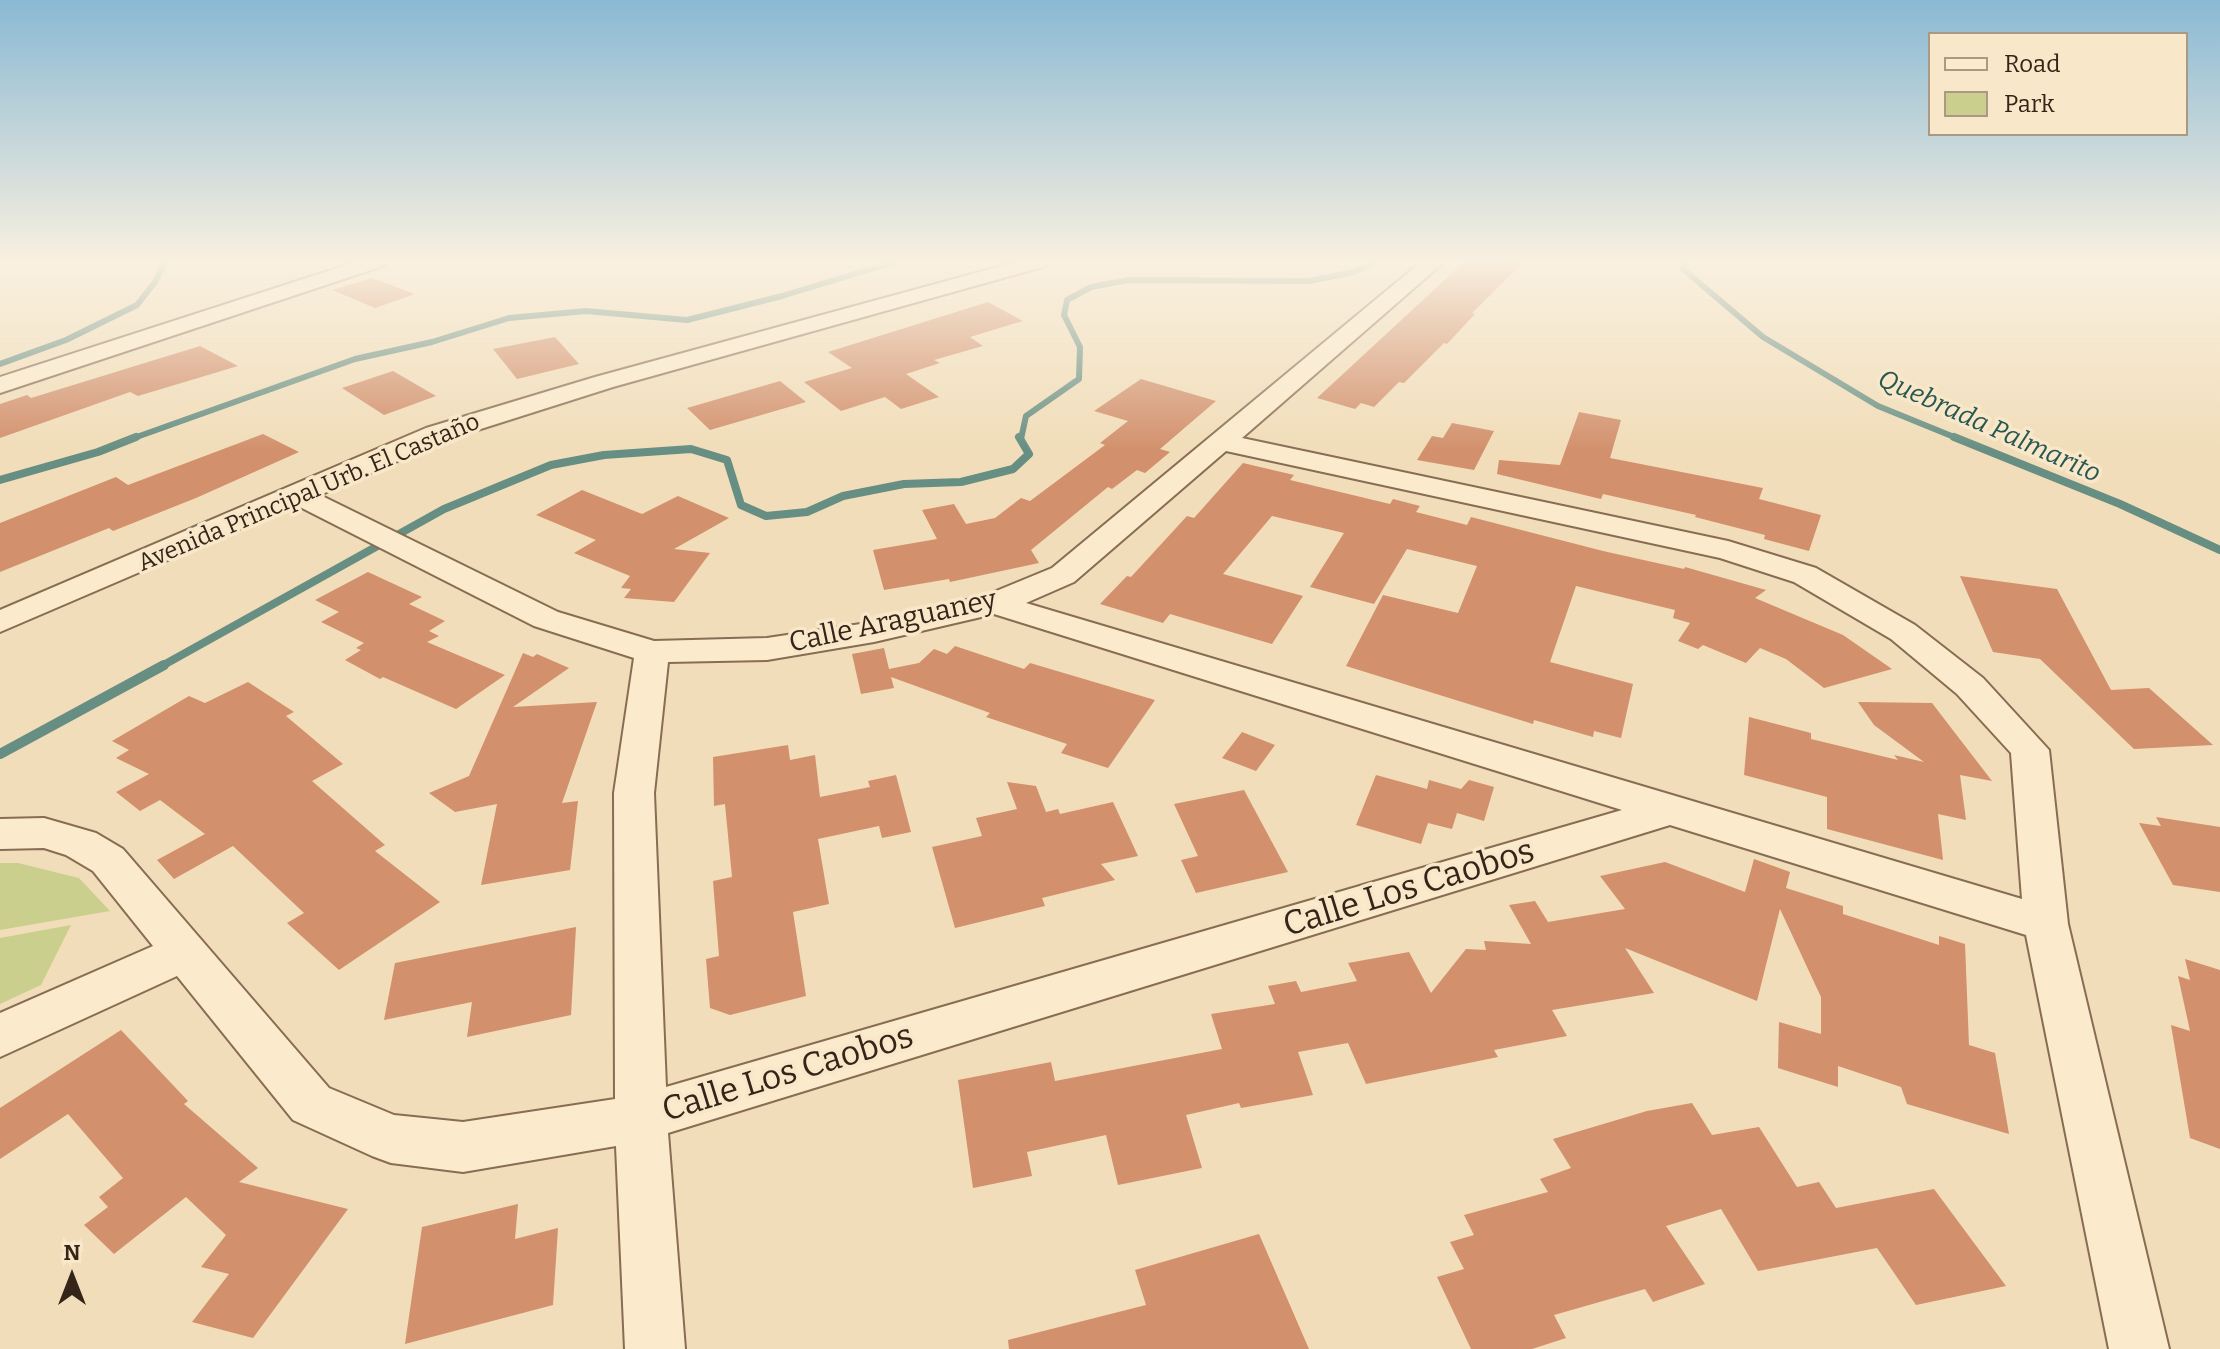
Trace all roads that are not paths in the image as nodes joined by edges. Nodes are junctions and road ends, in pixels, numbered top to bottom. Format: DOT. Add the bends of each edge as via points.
graph roads {
  1 [pos="184,325"];
  2 [pos="811,325"];
  3 [pos="1360,325"];
  4 [pos="0,385"];
  5 [pos="1221,442"];
  6 [pos="298,495"];
  7 [pos="995,604"];
  8 [pos="0,622"];
  9 [pos="652,652"];
  10 [pos="1674,809"];
  11 [pos="0,834"];
  12 [pos="2046,924"];
  13 [pos="184,952"];
  14 [pos="0,1036"];
  15 [pos="641,1118"];
  16 [pos="2130,1347"];
  17 [pos="655,1349"];
  1 -- 4 [label="street"];
  2 -- 6 [label="street, Avenida Principal Urb. El Castaño" via="436,434"];
  3 -- 5 [label="street, Calle Araguaney"];
  5 -- 7 [label="street, Calle Araguaney" via="1063,575"];
  5 -- 12 [label="street" via="1728,550 1805,575 1903,632 1970,686 2030,750"];
  6 -- 8 [label="street, Avenida Principal Urb. El Castaño"];
  6 -- 9 [label="street, Calle Araguaney" via="546,619"];
  7 -- 9 [label="street, Calle Araguaney" via="874,632 767,649"];
  7 -- 10 [label="street"];
  9 -- 15 [label="street" via="634,793"];
  10 -- 12 [label="street"];
  10 -- 15 [label="street, Calle Los Caobos"];
  11 -- 13 [label="street, Calle Los Caobos" via="44,833 81,844 108,860"];
  12 -- 16 [label="street"];
  13 -- 14 [label="street"];
  13 -- 15 [label="street, Calle Los Caobos" via="311,1104 391,1139 463,1147"];
  15 -- 17 [label="street"];
}
